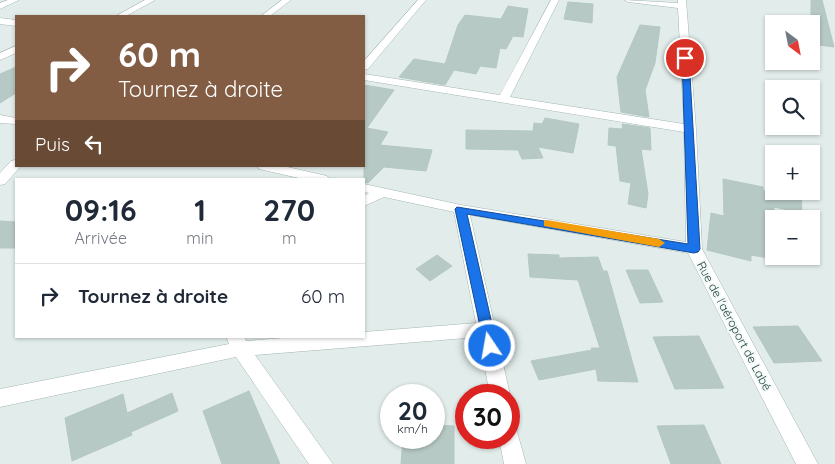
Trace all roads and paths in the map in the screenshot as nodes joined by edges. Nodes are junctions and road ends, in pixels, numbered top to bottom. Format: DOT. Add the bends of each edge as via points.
graph roads {
  1 [pos="14,0"];
  2 [pos="151,0"];
  3 [pos="287,0"];
  4 [pos="422,0"];
  5 [pos="555,0"];
  6 [pos="628,0"];
  7 [pos="682,3"];
  8 [pos="0,6"];
  9 [pos="122,15"];
  10 [pos="266,15"];
  11 [pos="0,21"];
  12 [pos="15,23"];
  13 [pos="15,50"];
  14 [pos="0,57"];
  15 [pos="365,66"];
  16 [pos="365,77"];
  17 [pos="502,100"];
  18 [pos="0,119"];
  19 [pos="15,120"];
  20 [pos="690,129"];
  21 [pos="15,165"];
  22 [pos="271,170"];
  23 [pos="316,178"];
  24 [pos="0,181"];
  25 [pos="365,188"];
  26 [pos="382,192"];
  27 [pos="365,201"];
  28 [pos="461,209"];
  29 [pos="694,249"];
  30 [pos="486,329"];
  31 [pos="365,336"];
  32 [pos="326,338"];
  33 [pos="237,343"];
  34 [pos="498,384"];
  35 [pos="0,398"];
  36 [pos="512,449"];
  37 [pos="322,464"];
  38 [pos="515,464"];
  39 [pos="807,464"];
  1 -- 8 [label="street"];
  2 -- 9 [label="street"];
  3 -- 10 [label="street"];
  4 -- 15 [label="street"];
  5 -- 17 [label="street"];
  6 -- 7 [label="street"];
  7 -- 20 [label="street, Rue de l'aéroport de Labé"];
  11 -- 12 [label="street"];
  13 -- 14 [label="street"];
  16 -- 17 [label="street"];
  17 -- 20 [label="street"];
  18 -- 19 [label="street"];
  20 -- 29 [label="street, Rue de l'aéroport de Labé"];
  21 -- 24 [label="street"];
  22 -- 23 [label="street"];
  25 -- 26 [label="street"];
  26 -- 27 [label="street"];
  26 -- 28 [label="street"];
  28 -- 29 [label="street"];
  28 -- 30 [label="street"];
  29 -- 39 [label="street, Rue de l'aéroport de Labé"];
  30 -- 31 [label="street"];
  30 -- 34 [label="street"];
  32 -- 33 [label="street"];
  33 -- 35 [label="street"];
  33 -- 37 [label="street"];
  36 -- 38 [label="street"];
}
